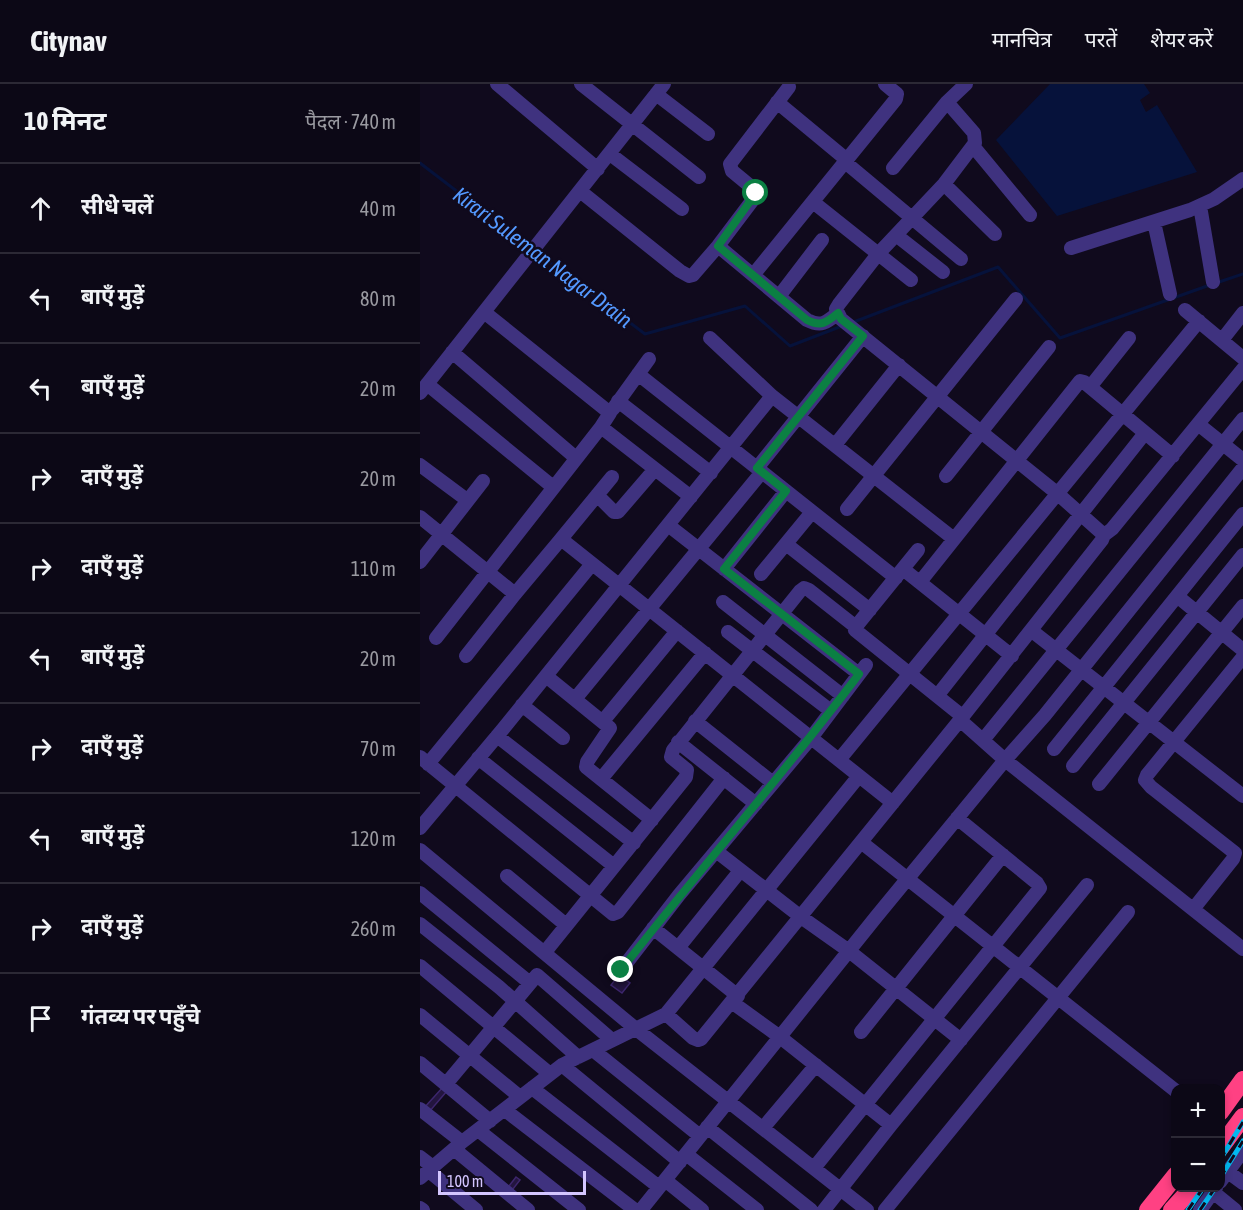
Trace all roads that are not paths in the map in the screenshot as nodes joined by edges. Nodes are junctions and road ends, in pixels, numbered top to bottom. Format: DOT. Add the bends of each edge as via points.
graph roads {
  1 [pos="497,84"];
  2 [pos="581,84"];
  3 [pos="885,84"];
  4 [pos="966,84"];
  5 [pos="789,85"];
  6 [pos="660,89"];
  7 [pos="777,102"];
  8 [pos="947,102"];
  9 [pos="632,125"];
  10 [pos="708,134"];
  11 [pos="973,147"];
  12 [pos="610,154"];
  13 [pos="846,161"];
  14 [pos="893,168"];
  15 [pos="598,169"];
  16 [pos="699,177"];
  17 [pos="1242,180"];
  18 [pos="944,184"];
  19 [pos="580,191"];
  20 [pos="1243,195"];
  21 [pos="813,202"];
  22 [pos="1200,206"];
  23 [pos="682,209"];
  24 [pos="1030,215"];
  25 [pos="912,219"];
  26 [pos="1154,222"];
  27 [pos="995,234"];
  28 [pos="897,235"];
  29 [pos="822,240"];
  30 [pos="718,246"];
  31 [pos="1071,248"];
  32 [pos="878,254"];
  33 [pos="962,259"];
  34 [pos="943,272"];
  35 [pos="754,274"];
  36 [pos="911,280"];
  37 [pos="1213,282"];
  38 [pos="1170,294"];
  39 [pos="780,295"];
  40 [pos="1016,299"];
  41 [pos="1185,310"];
  42 [pos="484,312"];
  43 [pos="1243,313"];
  44 [pos="839,316"];
  45 [pos="1199,321"];
  46 [pos="860,334"];
  47 [pos="711,338"];
  48 [pos="1129,338"];
  49 [pos="1222,340"];
  50 [pos="1049,347"];
  51 [pos="452,352"];
  52 [pos="1243,358"];
  53 [pos="649,359"];
  54 [pos="899,365"];
  55 [pos="420,369"];
  56 [pos="1243,369"];
  57 [pos="638,374"];
  58 [pos="426,385"];
  59 [pos="1090,387"];
  60 [pos="772,396"];
  61 [pos="938,397"];
  62 [pos="614,407"];
  63 [pos="1123,415"];
  64 [pos="799,417"];
  65 [pos="1243,419"];
  66 [pos="1198,424"];
  67 [pos="601,427"];
  68 [pos="981,432"];
  69 [pos="1145,433"];
  70 [pos="1223,444"];
  71 [pos="835,445"];
  72 [pos="731,447"];
  73 [pos="1173,456"];
  74 [pos="576,458"];
  75 [pos="1243,460"];
  76 [pos="1016,461"];
  77 [pos="420,465"];
  78 [pos="1243,468"];
  79 [pos="655,469"];
  80 [pos="759,470"];
  81 [pos="711,473"];
  82 [pos="874,476"];
  83 [pos="946,476"];
  84 [pos="612,477"];
  85 [pos="483,481"];
  86 [pos="553,487"];
  87 [pos="786,491"];
  88 [pos="1058,494"];
  89 [pos="597,495"];
  90 [pos="691,497"];
  91 [pos="467,501"];
  92 [pos="847,509"];
  93 [pos="812,512"];
  94 [pos="1243,513"];
  95 [pos="1081,514"];
  96 [pos="420,517"];
  97 [pos="668,525"];
  98 [pos="441,534"];
  99 [pos="1104,535"];
  100 [pos="561,539"];
  101 [pos="954,539"];
  102 [pos="786,544"];
  103 [pos="699,550"];
  104 [pos="918,550"];
  105 [pos="1243,555"];
  106 [pos="420,562"];
  107 [pos="592,564"];
  108 [pos="724,569"];
  109 [pos="487,571"];
  110 [pos="761,574"];
  111 [pos="899,574"];
  112 [pos="920,582"];
  113 [pos="620,585"];
  114 [pos="515,594"];
  115 [pos="1177,596"];
  116 [pos="723,602"];
  117 [pos="1243,606"];
  118 [pos="650,608"];
  119 [pos="870,610"];
  120 [pos="959,613"];
  121 [pos="1197,613"];
  122 [pos="782,614"];
  123 [pos="856,627"];
  124 [pos="677,631"];
  125 [pos="1032,631"];
  126 [pos="728,632"];
  127 [pos="1221,633"];
  128 [pos="765,635"];
  129 [pos="986,635"];
  130 [pos="436,638"];
  131 [pos="1056,650"];
  132 [pos="1243,650"];
  133 [pos="752,651"];
  134 [pos="705,653"];
  135 [pos="466,656"];
  136 [pos="1012,656"];
  137 [pos="1243,657"];
  138 [pos="1081,670"];
  139 [pos="909,674"];
  140 [pos="733,675"];
  141 [pos="546,676"];
  142 [pos="1103,687"];
  143 [pos="843,696"];
  144 [pos="937,696"];
  145 [pos="575,699"];
  146 [pos="1124,703"];
  147 [pos="522,705"];
  148 [pos="831,711"];
  149 [pos="961,718"];
  150 [pos="603,721"];
  151 [pos="695,721"];
  152 [pos="1149,723"];
  153 [pos="497,736"];
  154 [pos="563,738"];
  155 [pos="811,738"];
  156 [pos="983,740"];
  157 [pos="678,742"];
  158 [pos="1174,742"];
  159 [pos="1054,749"];
  160 [pos="478,758"];
  161 [pos="424,760"];
  162 [pos="839,760"];
  163 [pos="1005,760"];
  164 [pos="1073,766"];
  165 [pos="859,776"];
  166 [pos="724,778"];
  167 [pos="601,779"];
  168 [pos="773,783"];
  169 [pos="1099,784"];
  170 [pos="456,785"];
  171 [pos="1243,796"];
  172 [pos="893,803"];
  173 [pos="756,804"];
  174 [pos="957,818"];
  175 [pos="652,820"];
  176 [pos="420,828"];
  177 [pos="861,842"];
  178 [pos="634,843"];
  179 [pos="420,850"];
  180 [pos="716,851"];
  181 [pos="1003,855"];
  182 [pos="614,866"];
  183 [pos="740,870"];
  184 [pos="507,876"];
  185 [pos="907,878"];
  186 [pos="1087,885"];
  187 [pos="766,891"];
  188 [pos="420,893"];
  189 [pos="590,896"];
  190 [pos="1194,908"];
  191 [pos="1128,912"];
  192 [pos="955,916"];
  193 [pos="801,917"];
  194 [pos="420,924"];
  195 [pos="566,925"];
  196 [pos="653,928"];
  197 [pos="993,946"];
  198 [pos="678,948"];
  199 [pos="1243,949"];
  200 [pos="545,951"];
  201 [pos="849,951"];
  202 [pos="420,966"];
  203 [pos="1020,967"];
  204 [pos="703,969"];
  205 [pos="621,970"];
  206 [pos="530,983"];
  207 [pos="895,987"];
  208 [pos="1059,998"];
  209 [pos="735,999"];
  210 [pos="515,1001"];
  211 [pos="666,1014"];
  212 [pos="420,1015"];
  213 [pos="934,1018"];
  214 [pos="493,1027"];
  215 [pos="636,1029"];
  216 [pos="861,1032"];
  217 [pos="780,1037"];
  218 [pos="961,1040"];
  219 [pos="612,1041"];
  220 [pos="594,1050"];
  221 [pos="469,1055"];
  222 [pos="578,1057"];
  223 [pos="420,1063"];
  224 [pos="562,1065"];
  225 [pos="816,1065"];
  226 [pos="550,1074"];
  227 [pos="1243,1080"];
  228 [pos="446,1084"];
  229 [pos="1171,1086"];
  230 [pos="532,1088"];
  231 [pos="520,1097"];
  232 [pos="728,1101"];
  233 [pos="866,1105"];
  234 [pos="1225,1106"];
  235 [pos="420,1110"];
  236 [pos="505,1110"];
  237 [pos="1243,1117"];
  238 [pos="490,1121"];
  239 [pos="891,1125"];
  240 [pos="763,1128"];
  241 [pos="478,1130"];
  242 [pos="704,1131"];
  243 [pos="1225,1142"];
  244 [pos="458,1146"];
  245 [pos="1243,1151"];
  246 [pos="420,1157"];
  247 [pos="683,1158"];
  248 [pos="814,1168"];
  249 [pos="427,1172"];
  250 [pos="1225,1176"];
  251 [pos="1171,1180"];
  252 [pos="1225,1183"];
  253 [pos="1243,1183"];
  254 [pos="662,1184"];
  255 [pos="840,1188"];
  256 [pos="1188,1192"];
  257 [pos="1213,1192"];
  258 [pos="1225,1192"];
  259 [pos="476,1210"];
  260 [pos="528,1210"];
  261 [pos="579,1210"];
  262 [pos="635,1210"];
  263 [pos="641,1210"];
  264 [pos="702,1210"];
  265 [pos="757,1210"];
  266 [pos="811,1210"];
  267 [pos="824,1210"];
  268 [pos="867,1210"];
  269 [pos="885,1210"];
  270 [pos="1148,1210"];
  271 [pos="1172,1210"];
  272 [pos="1200,1210"];
  273 [pos="1235,1210"];
  1 -- 15 [label="street"];
  2 -- 9 [label="street"];
  3 -- 13 [label="street" via="898,96"];
  4 -- 8 [label="street"];
  5 -- 7 [label="street"];
  6 -- 9 [label="street"];
  6 -- 10 [label="street"];
  7 -- 13 [label="street"];
  7 -- 30 [label="street" via="731,161 732,171 756,193"];
  8 -- 11 [label="street" via="974,134"];
  8 -- 14 [label="street"];
  9 -- 12 [label="street"];
  9 -- 16 [label="street"];
  11 -- 18 [label="street"];
  11 -- 24 [label="street"];
  12 -- 15 [label="street"];
  12 -- 23 [label="street"];
  13 -- 21 [label="street"];
  13 -- 25 [label="street"];
  15 -- 19 [label="street"];
  17 -- 20 [label="street"];
  17 -- 22 [label="street"];
  18 -- 25 [label="street"];
  18 -- 27 [label="street"];
  19 -- 30 [label="street" via="688,276 697,272"];
  19 -- 42 [label="street"];
  21 -- 32 [label="street"];
  21 -- 35 [label="street"];
  22 -- 26 [label="street"];
  22 -- 37 [label="street"];
  25 -- 28 [label="street"];
  25 -- 33 [label="street"];
  26 -- 31 [label="street"];
  26 -- 38 [label="street"];
  28 -- 32 [label="street"];
  28 -- 34 [label="street"];
  29 -- 39 [label="street"];
  30 -- 35 [label="street"];
  32 -- 36 [label="street"];
  32 -- 44 [label="street" via="839,304"];
  35 -- 39 [label="street"];
  39 -- 44 [label="street" via="814,323"];
  40 -- 61 [label="street"];
  41 -- 45 [label="street"];
  42 -- 51 [label="street"];
  42 -- 62 [label="street"];
  43 -- 49 [label="street"];
  44 -- 46 [label="street"];
  45 -- 49 [label="street"];
  45 -- 63 [label="street"];
  46 -- 54 [label="street"];
  46 -- 64 [label="street"];
  47 -- 60 [label="street"];
  48 -- 59 [label="street"];
  49 -- 52 [label="street"];
  50 -- 68 [label="street"];
  51 -- 58 [label="street"];
  51 -- 74 [label="street"];
  53 -- 57 [label="street"];
  54 -- 61 [label="street"];
  54 -- 71 [label="street"];
  55 -- 58 [label="street"];
  56 -- 66 [label="street"];
  57 -- 62 [label="street"];
  57 -- 72 [label="street"];
  58 -- 86 [label="street"];
  59 -- 63 [label="street"];
  59 -- 76 [label="street" via="1080,381 1076,384"];
  60 -- 64 [label="street"];
  60 -- 72 [label="street"];
  61 -- 68 [label="street"];
  61 -- 82 [label="street"];
  62 -- 67 [label="street"];
  62 -- 81 [label="street"];
  63 -- 69 [label="street"];
  63 -- 88 [label="street"];
  64 -- 71 [label="street"];
  64 -- 80 [label="street"];
  65 -- 70 [label="street"];
  66 -- 70 [label="street"];
  66 -- 73 [label="street"];
  67 -- 74 [label="street"];
  67 -- 79 [label="street"];
  68 -- 76 [label="street"];
  68 -- 83 [label="street"];
  69 -- 73 [label="street"];
  69 -- 95 [label="street"];
  70 -- 75 [label="street"];
  70 -- 131 [label="street"];
  71 -- 82 [label="street"];
  72 -- 80 [label="street"];
  72 -- 81 [label="street"];
  73 -- 99 [label="street"];
  74 -- 86 [label="street"];
  76 -- 88 [label="street"];
  76 -- 101 [label="street"];
  77 -- 91 [label="street"];
  78 -- 138 [label="street"];
  79 -- 89 [label="street" via="618,512"];
  79 -- 90 [label="street"];
  80 -- 87 [label="street"];
  80 -- 103 [label="street"];
  81 -- 90 [label="street"];
  82 -- 92 [label="street"];
  82 -- 101 [label="street"];
  84 -- 89 [label="street"];
  85 -- 91 [label="street"];
  86 -- 109 [label="street"];
  87 -- 93 [label="street"];
  87 -- 108 [label="street"];
  88 -- 95 [label="street"];
  88 -- 120 [label="street"];
  89 -- 100 [label="street"];
  90 -- 97 [label="street"];
  91 -- 98 [label="street"];
  93 -- 102 [label="street"];
  93 -- 111 [label="street"];
  94 -- 115 [label="street"];
  95 -- 99 [label="street"];
  95 -- 129 [label="street"];
  96 -- 98 [label="street"];
  97 -- 103 [label="street"];
  97 -- 113 [label="street"];
  98 -- 106 [label="street"];
  98 -- 109 [label="street"];
  99 -- 125 [label="street"];
  100 -- 107 [label="street"];
  100 -- 114 [label="street"];
  101 -- 112 [label="street"];
  102 -- 110 [label="street"];
  102 -- 119 [label="street"];
  103 -- 108 [label="street"];
  103 -- 118 [label="street"];
  104 -- 111 [label="street"];
  105 -- 121 [label="street"];
  107 -- 113 [label="street"];
  107 -- 161 [label="street"];
  108 -- 122 [label="street"];
  109 -- 114 [label="street"];
  109 -- 130 [label="street"];
  111 -- 112 [label="street"];
  111 -- 119 [label="street"];
  112 -- 120 [label="street"];
  113 -- 118 [label="street"];
  113 -- 141 [label="street"];
  114 -- 135 [label="street"];
  115 -- 121 [label="street"];
  115 -- 142 [label="street"];
  116 -- 128 [label="street"];
  117 -- 127 [label="street"];
  118 -- 124 [label="street"];
  118 -- 145 [label="street"];
  119 -- 123 [label="street"];
  120 -- 129 [label="street"];
  120 -- 139 [label="street"];
  121 -- 127 [label="street"];
  121 -- 146 [label="street"];
  122 -- 123 [label="street" via="804,588"];
  122 -- 128 [label="street"];
  122 -- 143 [label="street" via="862,669"];
  123 -- 139 [label="street" via="857,633"];
  124 -- 134 [label="street"];
  124 -- 150 [label="street"];
  125 -- 131 [label="street"];
  125 -- 136 [label="street"];
  126 -- 133 [label="street"];
  127 -- 132 [label="street"];
  127 -- 152 [label="street"];
  128 -- 133 [label="street"];
  128 -- 143 [label="street"];
  129 -- 136 [label="street"];
  129 -- 144 [label="street"];
  131 -- 138 [label="street"];
  131 -- 156 [label="street"];
  133 -- 140 [label="street"];
  133 -- 148 [label="street"];
  134 -- 140 [label="street"];
  134 -- 167 [label="street"];
  136 -- 149 [label="street"];
  137 -- 158 [label="street"];
  138 -- 142 [label="street"];
  138 -- 163 [label="street"];
  139 -- 144 [label="street"];
  139 -- 162 [label="street"];
  140 -- 151 [label="street"];
  140 -- 155 [label="street"];
  141 -- 145 [label="street"];
  141 -- 147 [label="street"];
  142 -- 146 [label="street"];
  142 -- 159 [label="street"];
  143 -- 148 [label="street"];
  144 -- 149 [label="street"];
  145 -- 150 [label="street"];
  146 -- 152 [label="street"];
  146 -- 164 [label="street"];
  147 -- 153 [label="street"];
  147 -- 154 [label="street"];
  148 -- 155 [label="street"];
  149 -- 156 [label="street"];
  149 -- 172 [label="street"];
  150 -- 167 [label="street" via="610,731 586,764"];
  151 -- 157 [label="street"];
  151 -- 168 [label="street"];
  152 -- 158 [label="street"];
  152 -- 169 [label="street"];
  153 -- 160 [label="street"];
  153 -- 178 [label="street"];
  155 -- 162 [label="street"];
  155 -- 168 [label="street"];
  156 -- 163 [label="street"];
  157 -- 166 [label="street"];
  157 -- 175 [label="street" via="670,754 687,770 686,777"];
  158 -- 171 [label="street"];
  158 -- 190 [label="street" via="1147,775 1147,784 1235,856"];
  160 -- 170 [label="street"];
  160 -- 182 [label="street"];
  161 -- 170 [label="street"];
  162 -- 165 [label="street"];
  163 -- 174 [label="street"];
  163 -- 190 [label="street"];
  165 -- 172 [label="street"];
  165 -- 187 [label="street"];
  166 -- 173 [label="street"];
  166 -- 189 [label="street" via="618,912 613,914"];
  167 -- 175 [label="street"];
  168 -- 173 [label="street"];
  170 -- 176 [label="street"];
  170 -- 189 [label="street"];
  172 -- 177 [label="street"];
  173 -- 180 [label="street"];
  174 -- 181 [label="street"];
  174 -- 185 [label="street"];
  175 -- 178 [label="street"];
  177 -- 185 [label="street"];
  177 -- 193 [label="street"];
  178 -- 182 [label="street"];
  179 -- 200 [label="street"];
  180 -- 183 [label="street"];
  180 -- 196 [label="street"];
  181 -- 192 [label="street"];
  181 -- 197 [label="street" via="1040,888"];
  182 -- 189 [label="street"];
  183 -- 187 [label="street"];
  183 -- 198 [label="street"];
  184 -- 195 [label="street"];
  185 -- 192 [label="street"];
  185 -- 201 [label="street"];
  186 -- 203 [label="street"];
  187 -- 193 [label="street"];
  187 -- 204 [label="street"];
  188 -- 206 [label="street"];
  189 -- 195 [label="street"];
  190 -- 199 [label="street"];
  191 -- 208 [label="street"];
  192 -- 197 [label="street"];
  192 -- 207 [label="street"];
  193 -- 201 [label="street"];
  193 -- 209 [label="street"];
  194 -- 210 [label="street"];
  195 -- 200 [label="street"];
  196 -- 198 [label="street"];
  196 -- 205 [label="street"];
  197 -- 203 [label="street"];
  197 -- 213 [label="street"];
  198 -- 204 [label="street"];
  200 -- 215 [label="street"];
  201 -- 207 [label="street"];
  201 -- 217 [label="street"];
  202 -- 214 [label="street"];
  203 -- 208 [label="street"];
  203 -- 218 [label="street"];
  204 -- 209 [label="street"];
  204 -- 211 [label="street"];
  206 -- 210 [label="street"];
  206 -- 219 [label="street" via="537,975 541,977"];
  207 -- 213 [label="street"];
  207 -- 216 [label="street"];
  208 -- 229 [label="street"];
  208 -- 269 [label="street"];
  209 -- 211 [label="street" via="698,1040"];
  209 -- 217 [label="street"];
  210 -- 214 [label="street"];
  210 -- 222 [label="street"];
  211 -- 215 [label="street"];
  212 -- 221 [label="street"];
  213 -- 218 [label="street"];
  213 -- 233 [label="street"];
  214 -- 221 [label="street"];
  214 -- 226 [label="street"];
  215 -- 219 [label="street"];
  215 -- 232 [label="street"];
  217 -- 225 [label="street"];
  217 -- 232 [label="street"];
  218 -- 239 [label="street"];
  219 -- 220 [label="street"];
  220 -- 222 [label="street"];
  220 -- 242 [label="street"];
  221 -- 228 [label="street"];
  221 -- 231 [label="street"];
  222 -- 224 [label="street"];
  223 -- 228 [label="street"];
  224 -- 226 [label="street"];
  224 -- 247 [label="street"];
  225 -- 233 [label="street"];
  225 -- 240 [label="street"];
  226 -- 230 [label="street"];
  227 -- 234 [label="highway"];
  228 -- 238 [label="street"];
  230 -- 231 [label="street"];
  230 -- 254 [label="street"];
  231 -- 236 [label="street"];
  232 -- 240 [label="street"];
  232 -- 242 [label="street"];
  233 -- 239 [label="street"];
  233 -- 248 [label="street"];
  235 -- 244 [label="street"];
  236 -- 238 [label="street"];
  236 -- 262 [label="street"];
  237 -- 243 [label="highway"];
  238 -- 241 [label="street"];
  239 -- 255 [label="street"];
  240 -- 248 [label="street"];
  241 -- 244 [label="street"];
  241 -- 261 [label="street"];
  242 -- 247 [label="street"];
  242 -- 266 [label="street"];
  244 -- 249 [label="street"];
  244 -- 260 [label="street"];
  245 -- 250 [label="street"];
  246 -- 249 [label="street"];
  247 -- 254 [label="street"];
  247 -- 265 [label="street"];
  248 -- 255 [label="street"];
  249 -- 259 [label="street"];
  251 -- 270 [label="highway"];
  252 -- 253 [label="street"];
  254 -- 263 [label="street"];
  254 -- 264 [label="street"];
  255 -- 267 [label="street"];
  255 -- 268 [label="street"];
  256 -- 271 [label="highway"];
  257 -- 272 [label="street"];
  258 -- 273 [label="street"];
}
